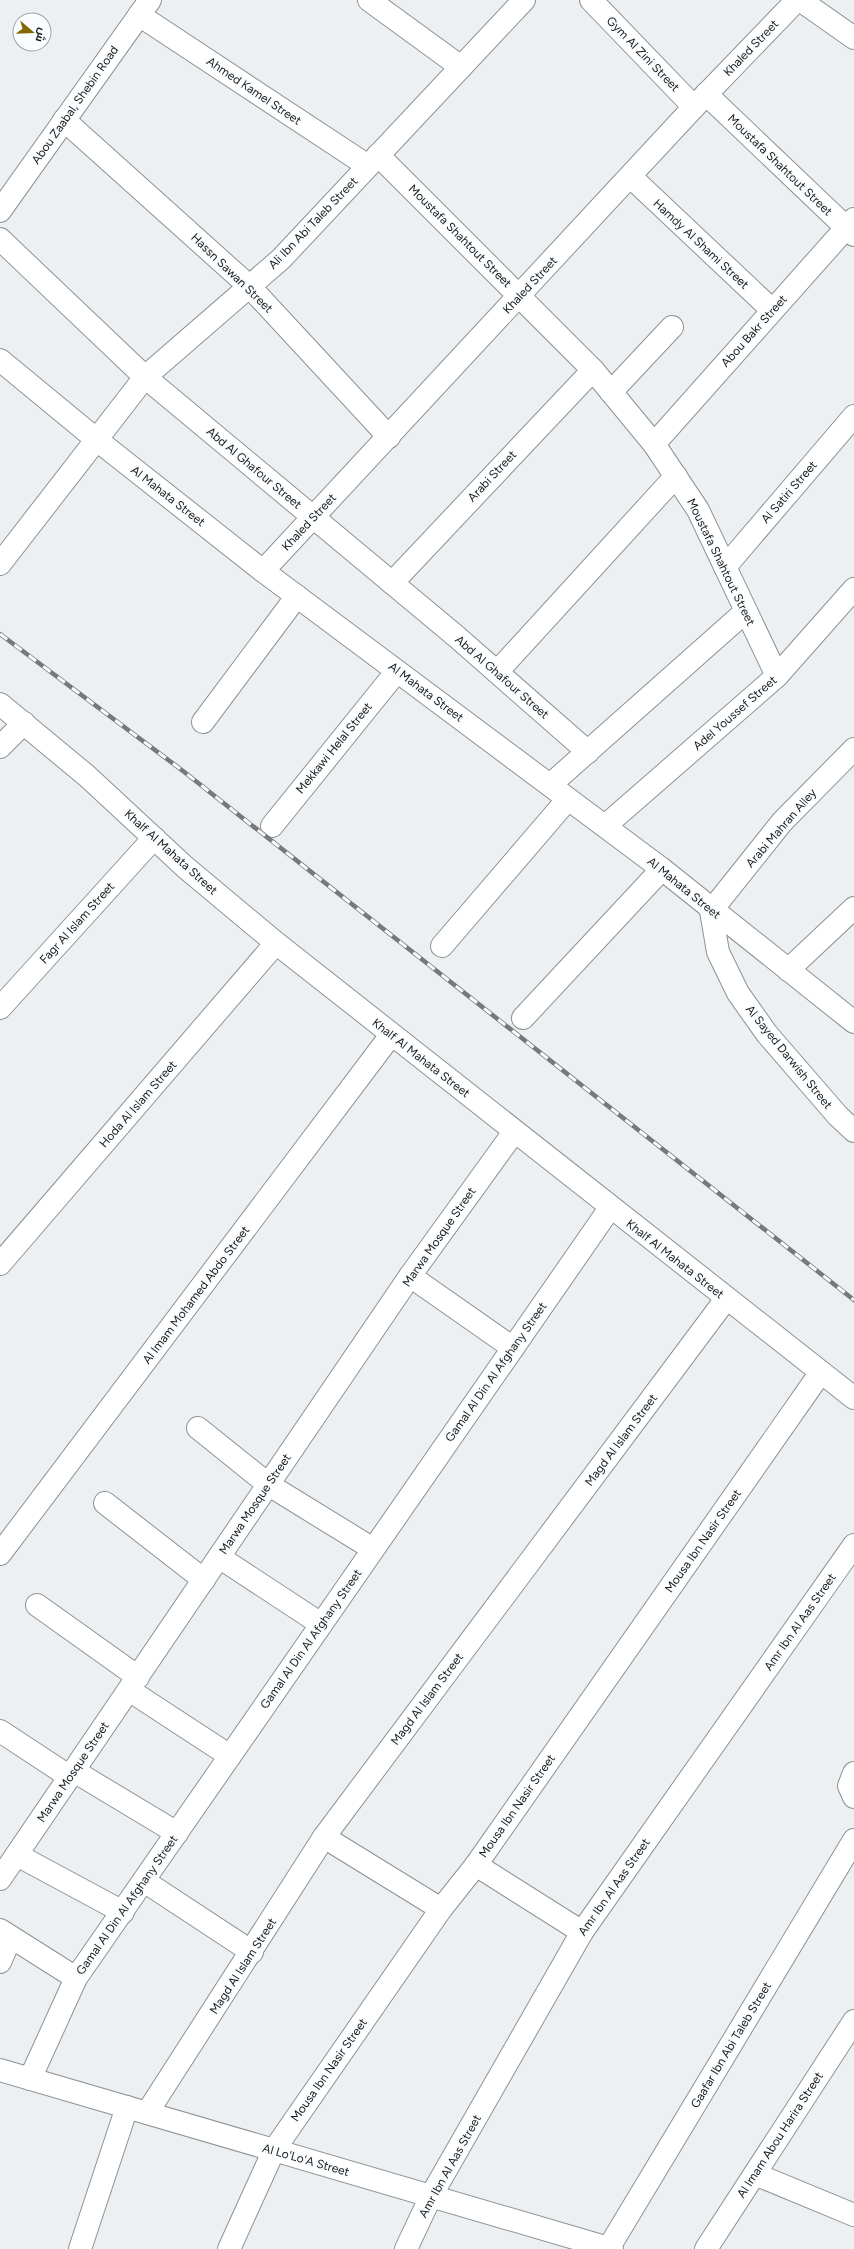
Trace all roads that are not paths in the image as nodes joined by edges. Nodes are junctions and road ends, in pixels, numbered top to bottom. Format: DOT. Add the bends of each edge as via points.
graph roads {
  1 [pos="369,0"];
  2 [pos="524,0"];
  3 [pos="591,0"];
  4 [pos="797,0"];
  5 [pos="800,0"];
  6 [pos="145,7"];
  7 [pos="854,38"];
  8 [pos="461,67"];
  9 [pos="700,101"];
  10 [pos="64,120"];
  11 [pos="373,161"];
  12 [pos="631,177"];
  13 [pos="0,210"];
  14 [pos="851,227"];
  15 [pos="0,239"];
  16 [pos="250,287"];
  17 [pos="520,296"];
  18 [pos="772,310"];
  19 [pos="672,327"];
  20 [pos="0,360"];
  21 [pos="593,370"];
  22 [pos="145,377"];
  23 [pos="611,392"];
  24 [pos="854,416"];
  25 [pos="389,437"];
  26 [pos="97,440"];
  27 [pos="654,444"];
  28 [pos="676,476"];
  29 [pos="314,517"];
  30 [pos="0,564"];
  31 [pos="725,567"];
  32 [pos="263,571"];
  33 [pos="392,582"];
  34 [pos="854,589"];
  35 [pos="297,596"];
  36 [pos="745,612"];
  37 [pos="397,671"];
  38 [pos="497,672"];
  39 [pos="777,676"];
  40 [pos="0,704"];
  41 [pos="203,722"];
  42 [pos="24,724"];
  43 [pos="0,747"];
  44 [pos="854,749"];
  45 [pos="588,752"];
  46 [pos="550,786"];
  47 [pos="568,799"];
  48 [pos="272,826"];
  49 [pos="605,826"];
  50 [pos="154,838"];
  51 [pos="662,869"];
  52 [pos="854,908"];
  53 [pos="711,910"];
  54 [pos="276,943"];
  55 [pos="442,946"];
  56 [pos="788,970"];
  57 [pos="0,1008"];
  58 [pos="523,1018"];
  59 [pos="854,1022"];
  60 [pos="392,1035"];
  61 [pos="854,1131"];
  62 [pos="514,1132"];
  63 [pos="610,1208"];
  64 [pos="0,1264"];
  65 [pos="410,1276"];
  66 [pos="726,1299"];
  67 [pos="513,1348"];
  68 [pos="821,1372"];
  69 [pos="854,1398"];
  70 [pos="198,1428"];
  71 [pos="269,1485"];
  72 [pos="105,1503"];
  73 [pos="854,1545"];
  74 [pos="373,1549"];
  75 [pos="0,1554"];
  76 [pos="219,1557"];
  77 [pos="204,1580"];
  78 [pos="37,1605"];
  79 [pos="321,1624"];
  80 [pos="134,1684"];
  81 [pos="0,1732"];
  82 [pos="230,1756"];
  83 [pos="854,1773"];
  84 [pos="72,1774"];
  85 [pos="854,1797"];
  86 [pos="177,1833"];
  87 [pos="324,1837"];
  88 [pos="854,1840"];
  89 [pos="17,1855"];
  90 [pos="476,1866"];
  91 [pos="0,1879"];
  92 [pos="144,1881"];
  93 [pos="441,1909"];
  94 [pos="122,1912"];
  95 [pos="582,1932"];
  96 [pos="6,1933"];
  97 [pos="252,1952"];
  98 [pos="0,1962"];
  99 [pos="76,1978"];
  100 [pos="854,2021"];
  101 [pos="0,2070"];
  102 [pos="30,2079"];
  103 [pos="127,2107"];
  104 [pos="148,2113"];
  105 [pos="274,2150"];
  106 [pos="755,2174"];
  107 [pos="431,2196"];
  108 [pos="854,2215"];
  109 [pos="80,2249"];
  110 [pos="229,2249"];
  111 [pos="406,2249"];
  112 [pos="609,2249"];
  113 [pos="706,2249"];
  1 -- 8 [label="street"];
  2 -- 8 [label="street, Ali Ibn Abi Taleb Street"];
  3 -- 9 [label="street, Gym Al Zini Street"];
  4 -- 9 [label="street, Khaled Street"];
  5 -- 7 [label="street"];
  6 -- 10 [label="street, Abou Zaabal, Shebin Road"];
  6 -- 11 [label="street, Ahmed Kamel Street"];
  8 -- 11 [label="street, Ali Ibn Abi Taleb Street"];
  9 -- 12 [label="street, Khaled Street"];
  9 -- 14 [label="street, Moustafa Shahtout Street"];
  10 -- 13 [label="street, Abou Zaabal, Shebin Road"];
  10 -- 16 [label="street, Hassn Sawan Street"];
  11 -- 16 [label="street, Ali Ibn Abi Taleb Street"];
  11 -- 17 [label="street, Moustafa Shahtout Street"];
  12 -- 17 [label="street, Khaled Street"];
  12 -- 18 [label="street, Hamdy Al Shami Street"];
  14 -- 18 [label="street, Abou Bakr Street"];
  15 -- 22 [label="street, Abd Al Ghafour Street"];
  16 -- 22 [label="street, Ali Ibn Abi Taleb Street"];
  16 -- 25 [label="street, Hassn Sawan Street"];
  17 -- 21 [label="street, Moustafa Shahtout Street"];
  17 -- 25 [label="street, Khaled Street"];
  18 -- 27 [label="street, Abou Bakr Street"];
  19 -- 23 [label="street"];
  20 -- 26 [label="street, Al Mahata Street"];
  21 -- 23 [label="street, Moustafa Shahtout Street"];
  21 -- 33 [label="street, Arabi Street"];
  22 -- 26 [label="street, Ali Ibn Abi Taleb Street"];
  22 -- 29 [label="street, Abd Al Ghafour Street"];
  23 -- 27 [label="street, Moustafa Shahtout Street"];
  24 -- 31 [label="street, Al Satiri Street"];
  25 -- 29 [label="street, Khaled Street"];
  26 -- 30 [label="street, Ali Ibn Abi Taleb Street"];
  26 -- 32 [label="street, Al Mahata Street"];
  27 -- 28 [label="street, Moustafa Shahtout Street"];
  28 -- 31 [label="street, Moustafa Shahtout Street" via="698,510"];
  28 -- 38 [label="street"];
  29 -- 32 [label="street, Khaled Street"];
  29 -- 33 [label="street, Abd Al Ghafour Street"];
  31 -- 36 [label="street, Moustafa Shahtout Street"];
  32 -- 35 [label="street, Al Mahata Street"];
  33 -- 38 [label="street, Abd Al Ghafour Street"];
  34 -- 39 [label="street, Adel Youssef Street"];
  35 -- 37 [label="street, Al Mahata Street"];
  35 -- 41 [label="street"];
  36 -- 39 [label="street, Moustafa Shahtout Street"];
  36 -- 45 [label="street"];
  37 -- 46 [label="street, Al Mahata Street"];
  37 -- 48 [label="street, Mekkawi Helal Street"];
  38 -- 45 [label="street, Abd Al Ghafour Street"];
  39 -- 49 [label="street, Adel Youssef Street"];
  40 -- 42 [label="street, Khalf Al Mahata Street"];
  42 -- 43 [label="street"];
  42 -- 50 [label="street, Khalf Al Mahata Street" via="87,776"];
  44 -- 53 [label="street, Arabi Mahran Alley" via="782,822"];
  45 -- 46 [label="street"];
  46 -- 47 [label="street, Al Mahata Street"];
  47 -- 49 [label="street, Al Mahata Street"];
  47 -- 55 [label="street"];
  49 -- 51 [label="street, Al Mahata Street"];
  50 -- 54 [label="street, Khalf Al Mahata Street"];
  50 -- 57 [label="street, Fagr Al Islam Street"];
  51 -- 53 [label="street, Al Mahata Street"];
  51 -- 58 [label="street"];
  52 -- 56 [label="street"];
  53 -- 56 [label="street, Al Mahata Street"];
  53 -- 61 [label="street, Al Sayed Darwish Street" via="718,952 738,993 767,1034"];
  54 -- 60 [label="street, Khalf Al Mahata Street"];
  54 -- 64 [label="street, Hoda Al Islam Street"];
  56 -- 59 [label="street, Al Mahata Street"];
  60 -- 62 [label="street, Khalf Al Mahata Street"];
  60 -- 75 [label="street, Al Imam Mohamed Abdo Street"];
  62 -- 63 [label="street, Khalf Al Mahata Street"];
  62 -- 65 [label="street, Marwa Mosque Street"];
  63 -- 66 [label="street, Khalf Al Mahata Street"];
  63 -- 67 [label="street, Gamal Al Din Al Afghany Street"];
  65 -- 67 [label="street"];
  65 -- 71 [label="street, Marwa Mosque Street"];
  66 -- 68 [label="street, Khalf Al Mahata Street"];
  66 -- 87 [label="street, Magd Al Islam Street"];
  67 -- 74 [label="street, Gamal Al Din Al Afghany Street"];
  68 -- 69 [label="street, Khalf Al Mahata Street"];
  68 -- 90 [label="street, Mousa Ibn Nasir Street"];
  70 -- 71 [label="street"];
  71 -- 74 [label="street"];
  71 -- 76 [label="street, Marwa Mosque Street"];
  72 -- 77 [label="street"];
  73 -- 95 [label="street, Amr Ibn Al Aas Street"];
  74 -- 79 [label="street, Gamal Al Din Al Afghany Street"];
  76 -- 77 [label="street, Marwa Mosque Street"];
  76 -- 79 [label="street"];
  77 -- 80 [label="street, Marwa Mosque Street"];
  78 -- 80 [label="street"];
  79 -- 82 [label="street, Gamal Al Din Al Afghany Street"];
  80 -- 82 [label="street"];
  80 -- 84 [label="street, Marwa Mosque Street"];
  81 -- 84 [label="street"];
  82 -- 86 [label="street, Gamal Al Din Al Afghany Street"];
  83 -- 85 [label="street" via="849,1786"];
  84 -- 86 [label="street"];
  84 -- 89 [label="street, Marwa Mosque Street"];
  86 -- 92 [label="street, Gamal Al Din Al Afghany Street"];
  87 -- 93 [label="street"];
  87 -- 97 [label="street, Magd Al Islam Street"];
  88 -- 112 [label="street, Gaafar Ibn Abi Taleb Street"];
  89 -- 91 [label="street, Marwa Mosque Street"];
  89 -- 94 [label="street"];
  90 -- 93 [label="street, Mousa Ibn Nasir Street"];
  90 -- 95 [label="street"];
  92 -- 94 [label="street, Gamal Al Din Al Afghany Street"];
  92 -- 97 [label="street"];
  93 -- 105 [label="street, Mousa Ibn Nasir Street"];
  94 -- 99 [label="street, Gamal Al Din Al Afghany Street"];
  95 -- 107 [label="street, Amr Ibn Al Aas Street"];
  96 -- 98 [label="street"];
  96 -- 99 [label="street"];
  97 -- 104 [label="street, Magd Al Islam Street"];
  99 -- 102 [label="street, Gamal Al Din Al Afghany Street"];
  100 -- 106 [label="street, Al Imam Abou Harira Street"];
  101 -- 102 [label="street, Al Lo'Lo'A Street"];
  102 -- 103 [label="street, Al Lo'Lo'A Street"];
  103 -- 104 [label="street, Al Lo'Lo'A Street"];
  103 -- 109 [label="street"];
  104 -- 105 [label="street, Al Lo'Lo'A Street"];
  105 -- 107 [label="street, Al Lo'Lo'A Street"];
  105 -- 110 [label="street, Mousa Ibn Nasir Street"];
  106 -- 108 [label="street"];
  106 -- 113 [label="street, Al Imam Abou Harira Street"];
  107 -- 111 [label="street, Amr Ibn Al Aas Street"];
  107 -- 112 [label="street, Al Lo'Lo'A Street"];
}
